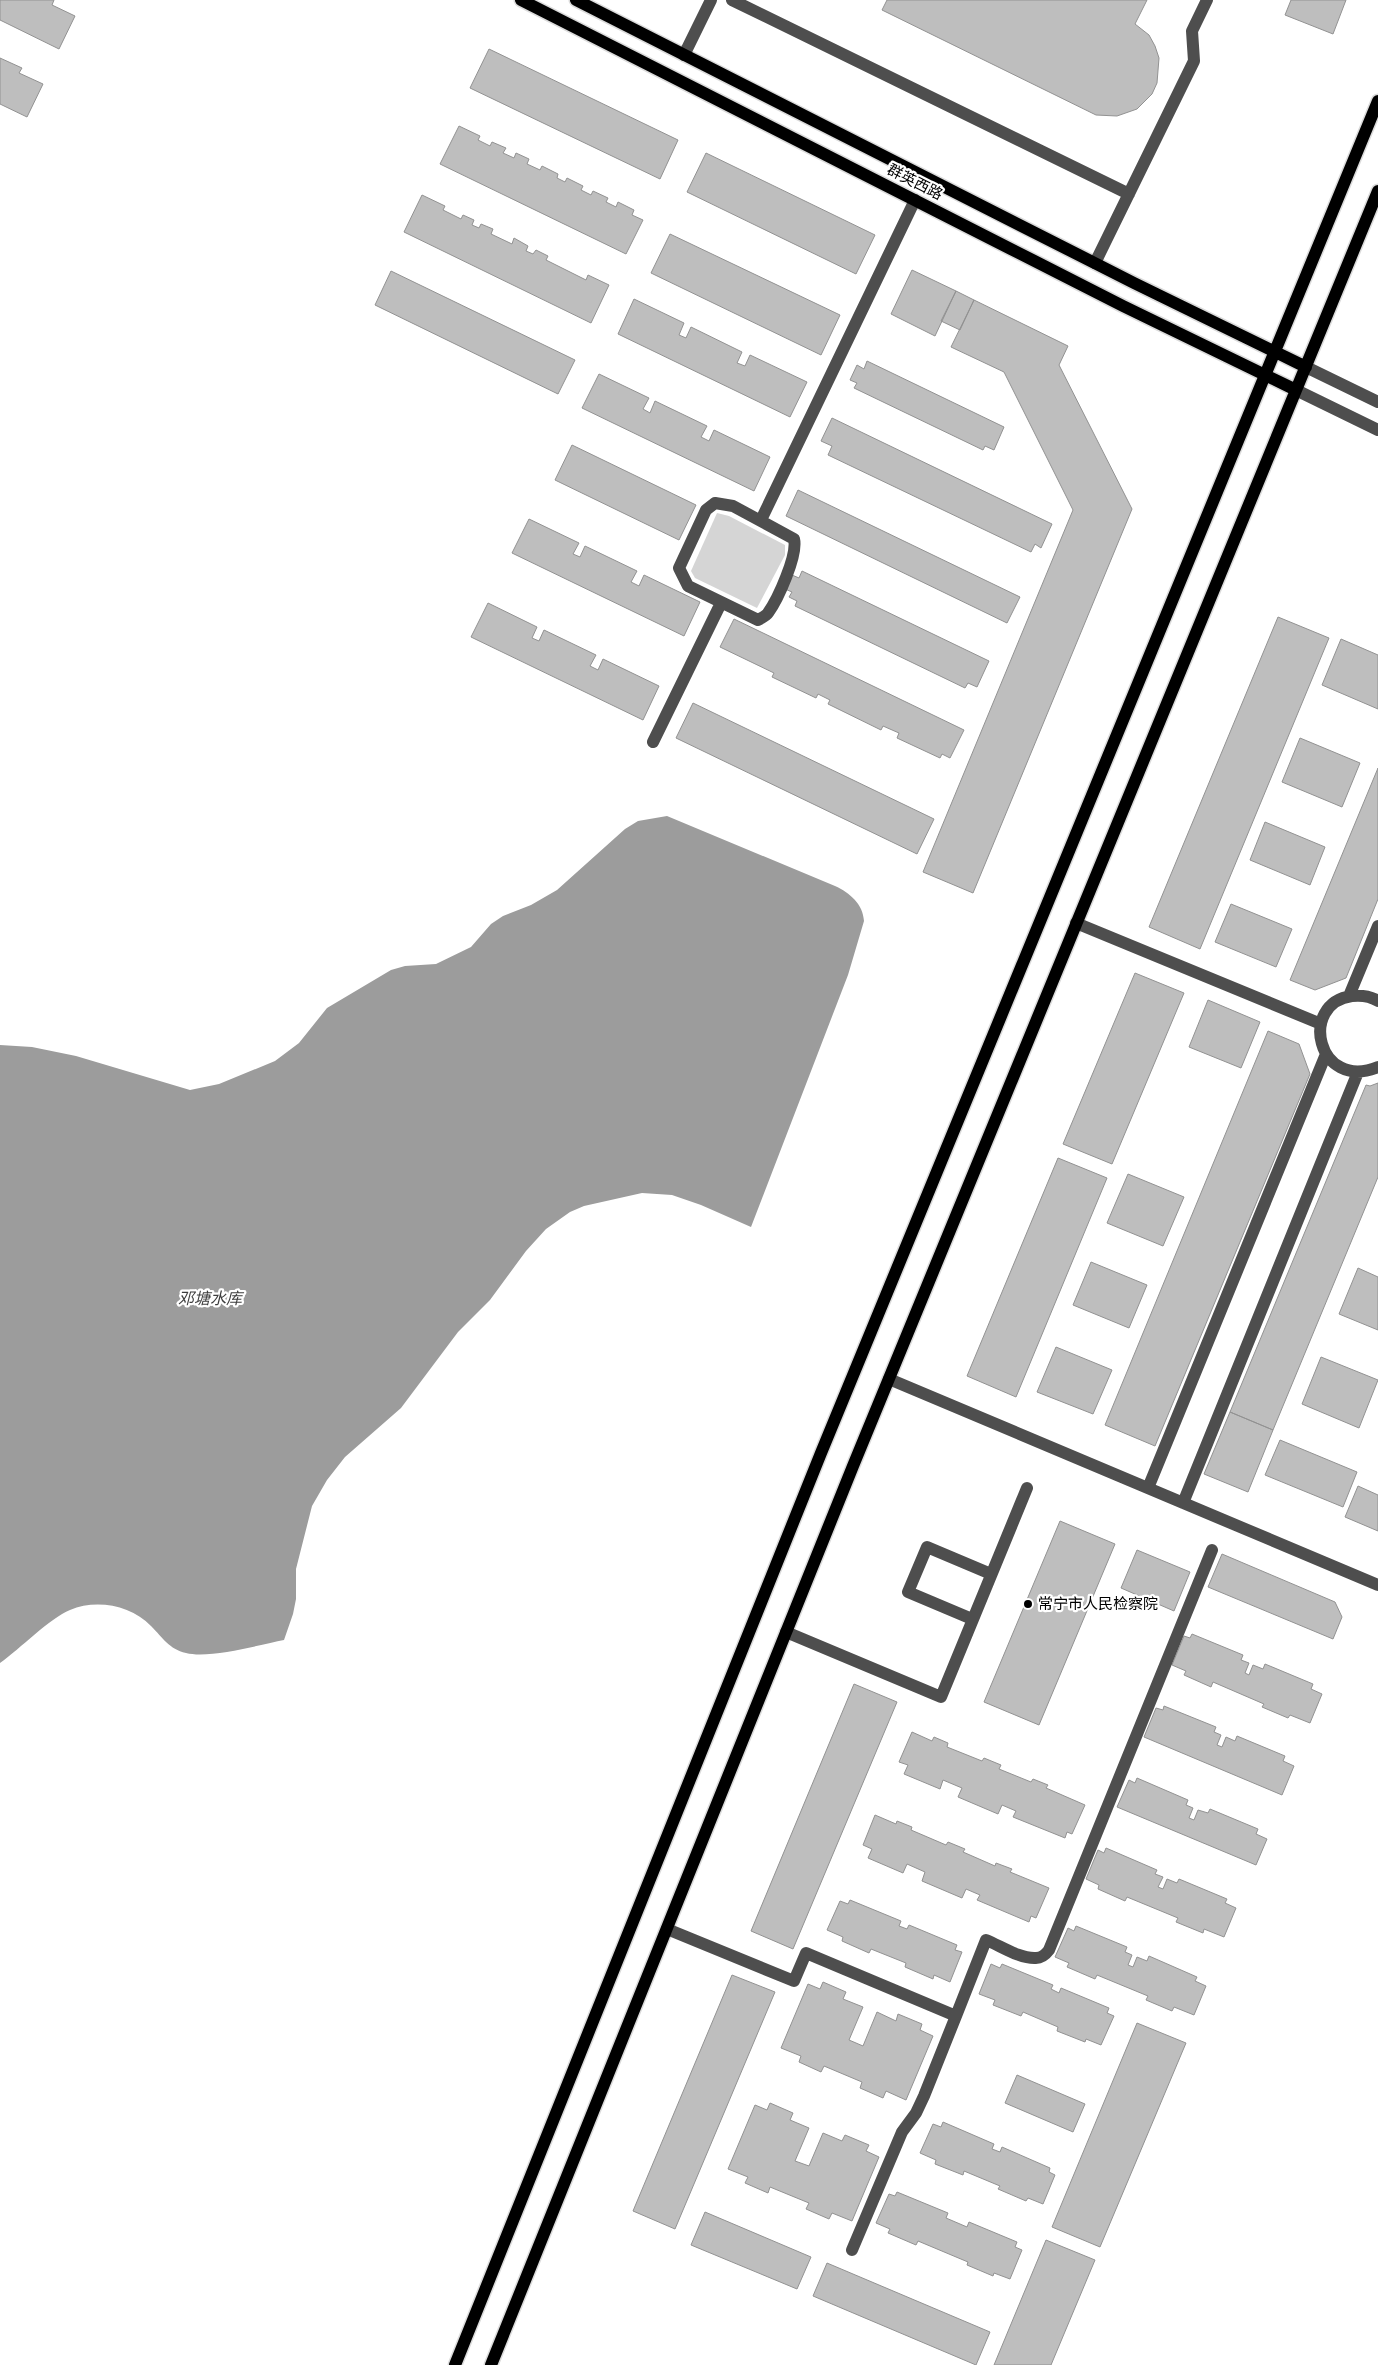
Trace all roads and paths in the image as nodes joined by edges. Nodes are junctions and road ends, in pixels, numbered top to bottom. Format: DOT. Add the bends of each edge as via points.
graph roads {
  1 [pos="521,0"];
  2 [pos="576,0"];
  3 [pos="711,0"];
  4 [pos="732,0"];
  5 [pos="1207,0"];
  6 [pos="684,55"];
  7 [pos="1378,102"];
  8 [pos="1378,191"];
  9 [pos="1129,194"];
  10 [pos="915,200"];
  11 [pos="1095,263"];
  12 [pos="1275,352"];
  13 [pos="1306,367"];
  14 [pos="1265,375"];
  15 [pos="1296,390"];
  16 [pos="1378,402"];
  17 [pos="1378,430"];
  18 [pos="760,520"];
  19 [pos="720,603"];
  20 [pos="653,742"];
  21 [pos="1076,923"];
  22 [pos="1378,926"];
  23 [pos="1349,996"];
  24 [pos="1378,1001"];
  25 [pos="1321,1024"];
  26 [pos="1326,1054"];
  27 [pos="1378,1067"];
  28 [pos="1358,1072"];
  29 [pos="889,1379"];
  30 [pos="1027,1488"];
  31 [pos="1148,1488"];
  32 [pos="1183,1502"];
  33 [pos="1212,1550"];
  34 [pos="991,1574"];
  35 [pos="1378,1585"];
  36 [pos="972,1619"];
  37 [pos="786,1632"];
  38 [pos="667,1929"];
  39 [pos="956,2016"];
  40 [pos="852,2250"];
  41 [pos="455,2365"];
  42 [pos="491,2365"];
  1 -- 10 [label="main road, 群英西路"];
  2 -- 6 [label="main road, 群英西路"];
  3 -- 6 [label="street"];
  4 -- 9 [label="street"];
  5 -- 9 [label="street" via="1192,31 1194,62"];
  6 -- 11 [label="main road, 群英西路"];
  7 -- 12 [label="main road"];
  8 -- 13 [label="main road"];
  9 -- 11 [label="street"];
  10 -- 14 [label="main road, 群英西路"];
  10 -- 18 [label="street"];
  11 -- 12 [label="main road, 群英西路"];
  12 -- 13 [label="main road, 群英西路"];
  12 -- 14 [label="main road"];
  13 -- 15 [label="main road"];
  13 -- 16 [label="street"];
  14 -- 15 [label="main road, 群英西路"];
  14 -- 41 [label="main road" via="822,1453"];
  15 -- 17 [label="street"];
  15 -- 21 [label="main road"];
  18 -- 19 [label="street" via="794,539 795,558 767,614 758,620"];
  18 -- 19 [label="street" via="724,503 714,503 706,510 679,568 688,586"];
  19 -- 20 [label="street"];
  21 -- 25 [label="street"];
  21 -- 29 [label="main road"];
  22 -- 23 [label="street"];
  23 -- 24 [label="street" via="1362,995"];
  23 -- 25 [label="street" via="1331,1006"];
  25 -- 26 [label="street" via="1320,1034"];
  26 -- 28 [label="street" via="1340,1068"];
  26 -- 31 [label="street"];
  27 -- 28 [label="street"];
  28 -- 32 [label="street"];
  29 -- 31 [label="street"];
  29 -- 37 [label="main road"];
  30 -- 34 [label="street"];
  31 -- 32 [label="street"];
  32 -- 35 [label="street"];
  33 -- 39 [label="street" via="1050,1950 1036,1958 986,1940"];
  34 -- 36 [label="street"];
  34 -- 36 [label="street" via="927,1547 908,1592"];
  36 -- 37 [label="street" via="941,1697"];
  37 -- 38 [label="main road"];
  38 -- 39 [label="street" via="794,1981 806,1953"];
  38 -- 42 [label="main road"];
  39 -- 40 [label="street" via="924,2096 902,2132"];
}
